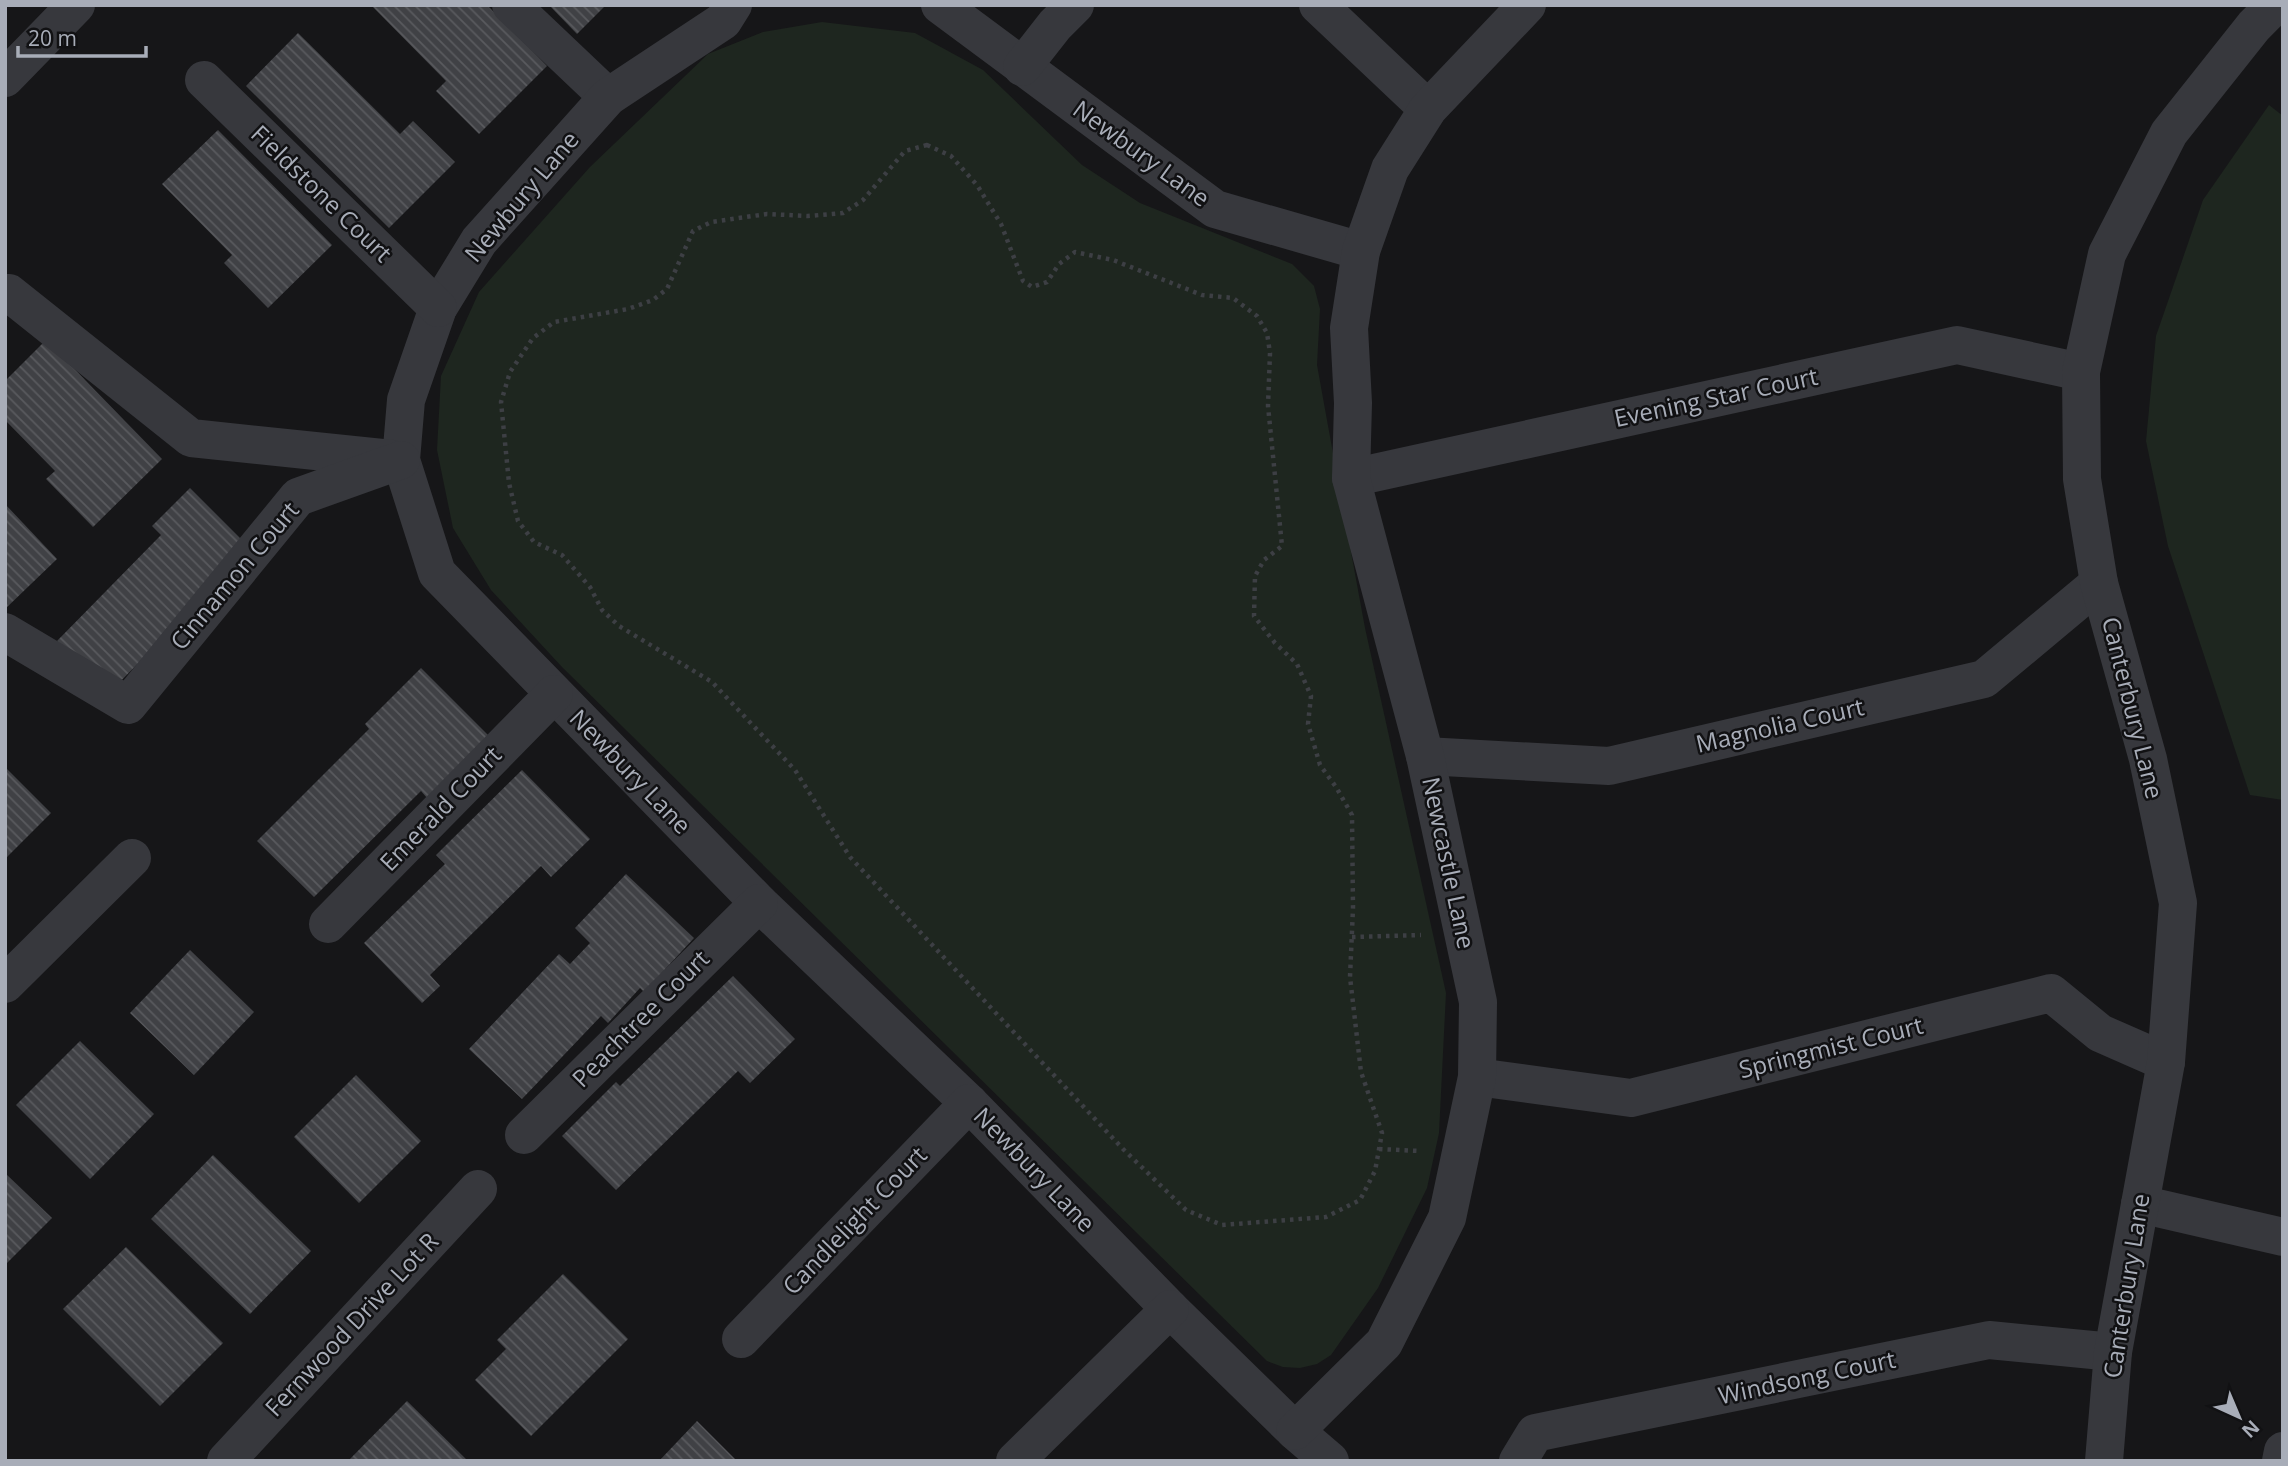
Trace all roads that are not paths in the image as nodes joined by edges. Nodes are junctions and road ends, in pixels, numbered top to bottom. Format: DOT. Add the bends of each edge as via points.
graph roads {
  1 [pos="76,5"];
  2 [pos="510,5"];
  3 [pos="733,5"];
  4 [pos="940,5"];
  5 [pos="1075,5"];
  6 [pos="1318,5"];
  7 [pos="1527,5"];
  8 [pos="2254,12"];
  9 [pos="1022,67"];
  10 [pos="5,78"];
  11 [pos="204,79"];
  12 [pos="608,97"];
  13 [pos="1428,109"];
  14 [pos="1361,251"];
  15 [pos="9,293"];
  16 [pos="438,308"];
  17 [pos="2081,372"];
  18 [pos="401,460"];
  19 [pos="1351,478"];
  20 [pos="2099,583"];
  21 [pos="5,632"];
  22 [pos="554,694"];
  23 [pos="1425,756"];
  24 [pos="132,858"];
  25 [pos="759,904"];
  26 [pos="328,924"];
  27 [pos="5,984"];
  28 [pos="2166,1062"];
  29 [pos="1477,1077"];
  30 [pos="969,1103"];
  31 [pos="524,1135"];
  32 [pos="478,1189"];
  33 [pos="2140,1203"];
  34 [pos="2283,1237"];
  35 [pos="1170,1309"];
  36 [pos="741,1339"];
  37 [pos="2113,1352"];
  38 [pos="1295,1431"];
  39 [pos="2283,1451"];
  40 [pos="226,1461"];
  41 [pos="1015,1461"];
  42 [pos="1330,1461"];
  43 [pos="1518,1461"];
  44 [pos="2104,1461"];
  45 [pos="2281,1461"];
  1 -- 10 [label="street"];
  2 -- 12 [label="street"];
  3 -- 12 [label="street, Newbury Lane" via="723,21"];
  4 -- 9 [label="street, Newbury Lane"];
  5 -- 9 [label="street"];
  6 -- 13 [label="street"];
  7 -- 13 [label="street"];
  8 -- 17 [label="street, Canterbury Lane" via="2169,133 2107,254"];
  9 -- 14 [label="street, Newbury Lane" via="1215,209"];
  11 -- 16 [label="street, Fieldstone Court"];
  12 -- 16 [label="street, Newbury Lane" via="480,241"];
  13 -- 14 [label="street" via="1390,169"];
  14 -- 19 [label="street, Newcastle Lane" via="1349,328"];
  15 -- 18 [label="street" via="191,438"];
  16 -- 18 [label="street, Newbury Lane" via="406,400"];
  17 -- 19 [label="street, Evening Star Court" via="1957,345"];
  17 -- 20 [label="street, Canterbury Lane" via="2082,479"];
  18 -- 21 [label="street, Cinnamon Court" via="298,497 128,705"];
  18 -- 22 [label="street, Newbury Lane" via="437,573"];
  19 -- 23 [label="street, Newcastle Lane"];
  20 -- 23 [label="street, Magnolia Court" via="1984,679 1609,766"];
  20 -- 28 [label="street, Canterbury Lane" via="2148,759 2178,903"];
  22 -- 25 [label="street, Newbury Lane"];
  22 -- 26 [label="street, Emerald Court"];
  23 -- 29 [label="street, Newcastle Lane" via="1478,1002"];
  24 -- 27 [label="street"];
  25 -- 30 [label="street, Newbury Lane"];
  25 -- 31 [label="street, Peachtree Court"];
  28 -- 29 [label="street, Springmist Court" via="2100,1033 2051,993 1631,1098"];
  28 -- 33 [label="street, Canterbury Lane"];
  29 -- 38 [label="street, Newcastle Lane" via="1447,1218 1384,1343"];
  30 -- 35 [label="street, Newbury Lane"];
  30 -- 36 [label="street, Candlelight Court"];
  32 -- 40 [label="street, Fernwood Drive Lot R"];
  33 -- 34 [label="street"];
  33 -- 37 [label="street, Canterbury Lane"];
  35 -- 38 [label="street, Newbury Lane"];
  35 -- 41 [label="street"];
  37 -- 43 [label="street, Windsong Court" via="1989,1340 1535,1433"];
  37 -- 44 [label="street, Canterbury Lane"];
  38 -- 42 [label="street, Newbury Lane"];
  39 -- 45 [label="street"];
}
